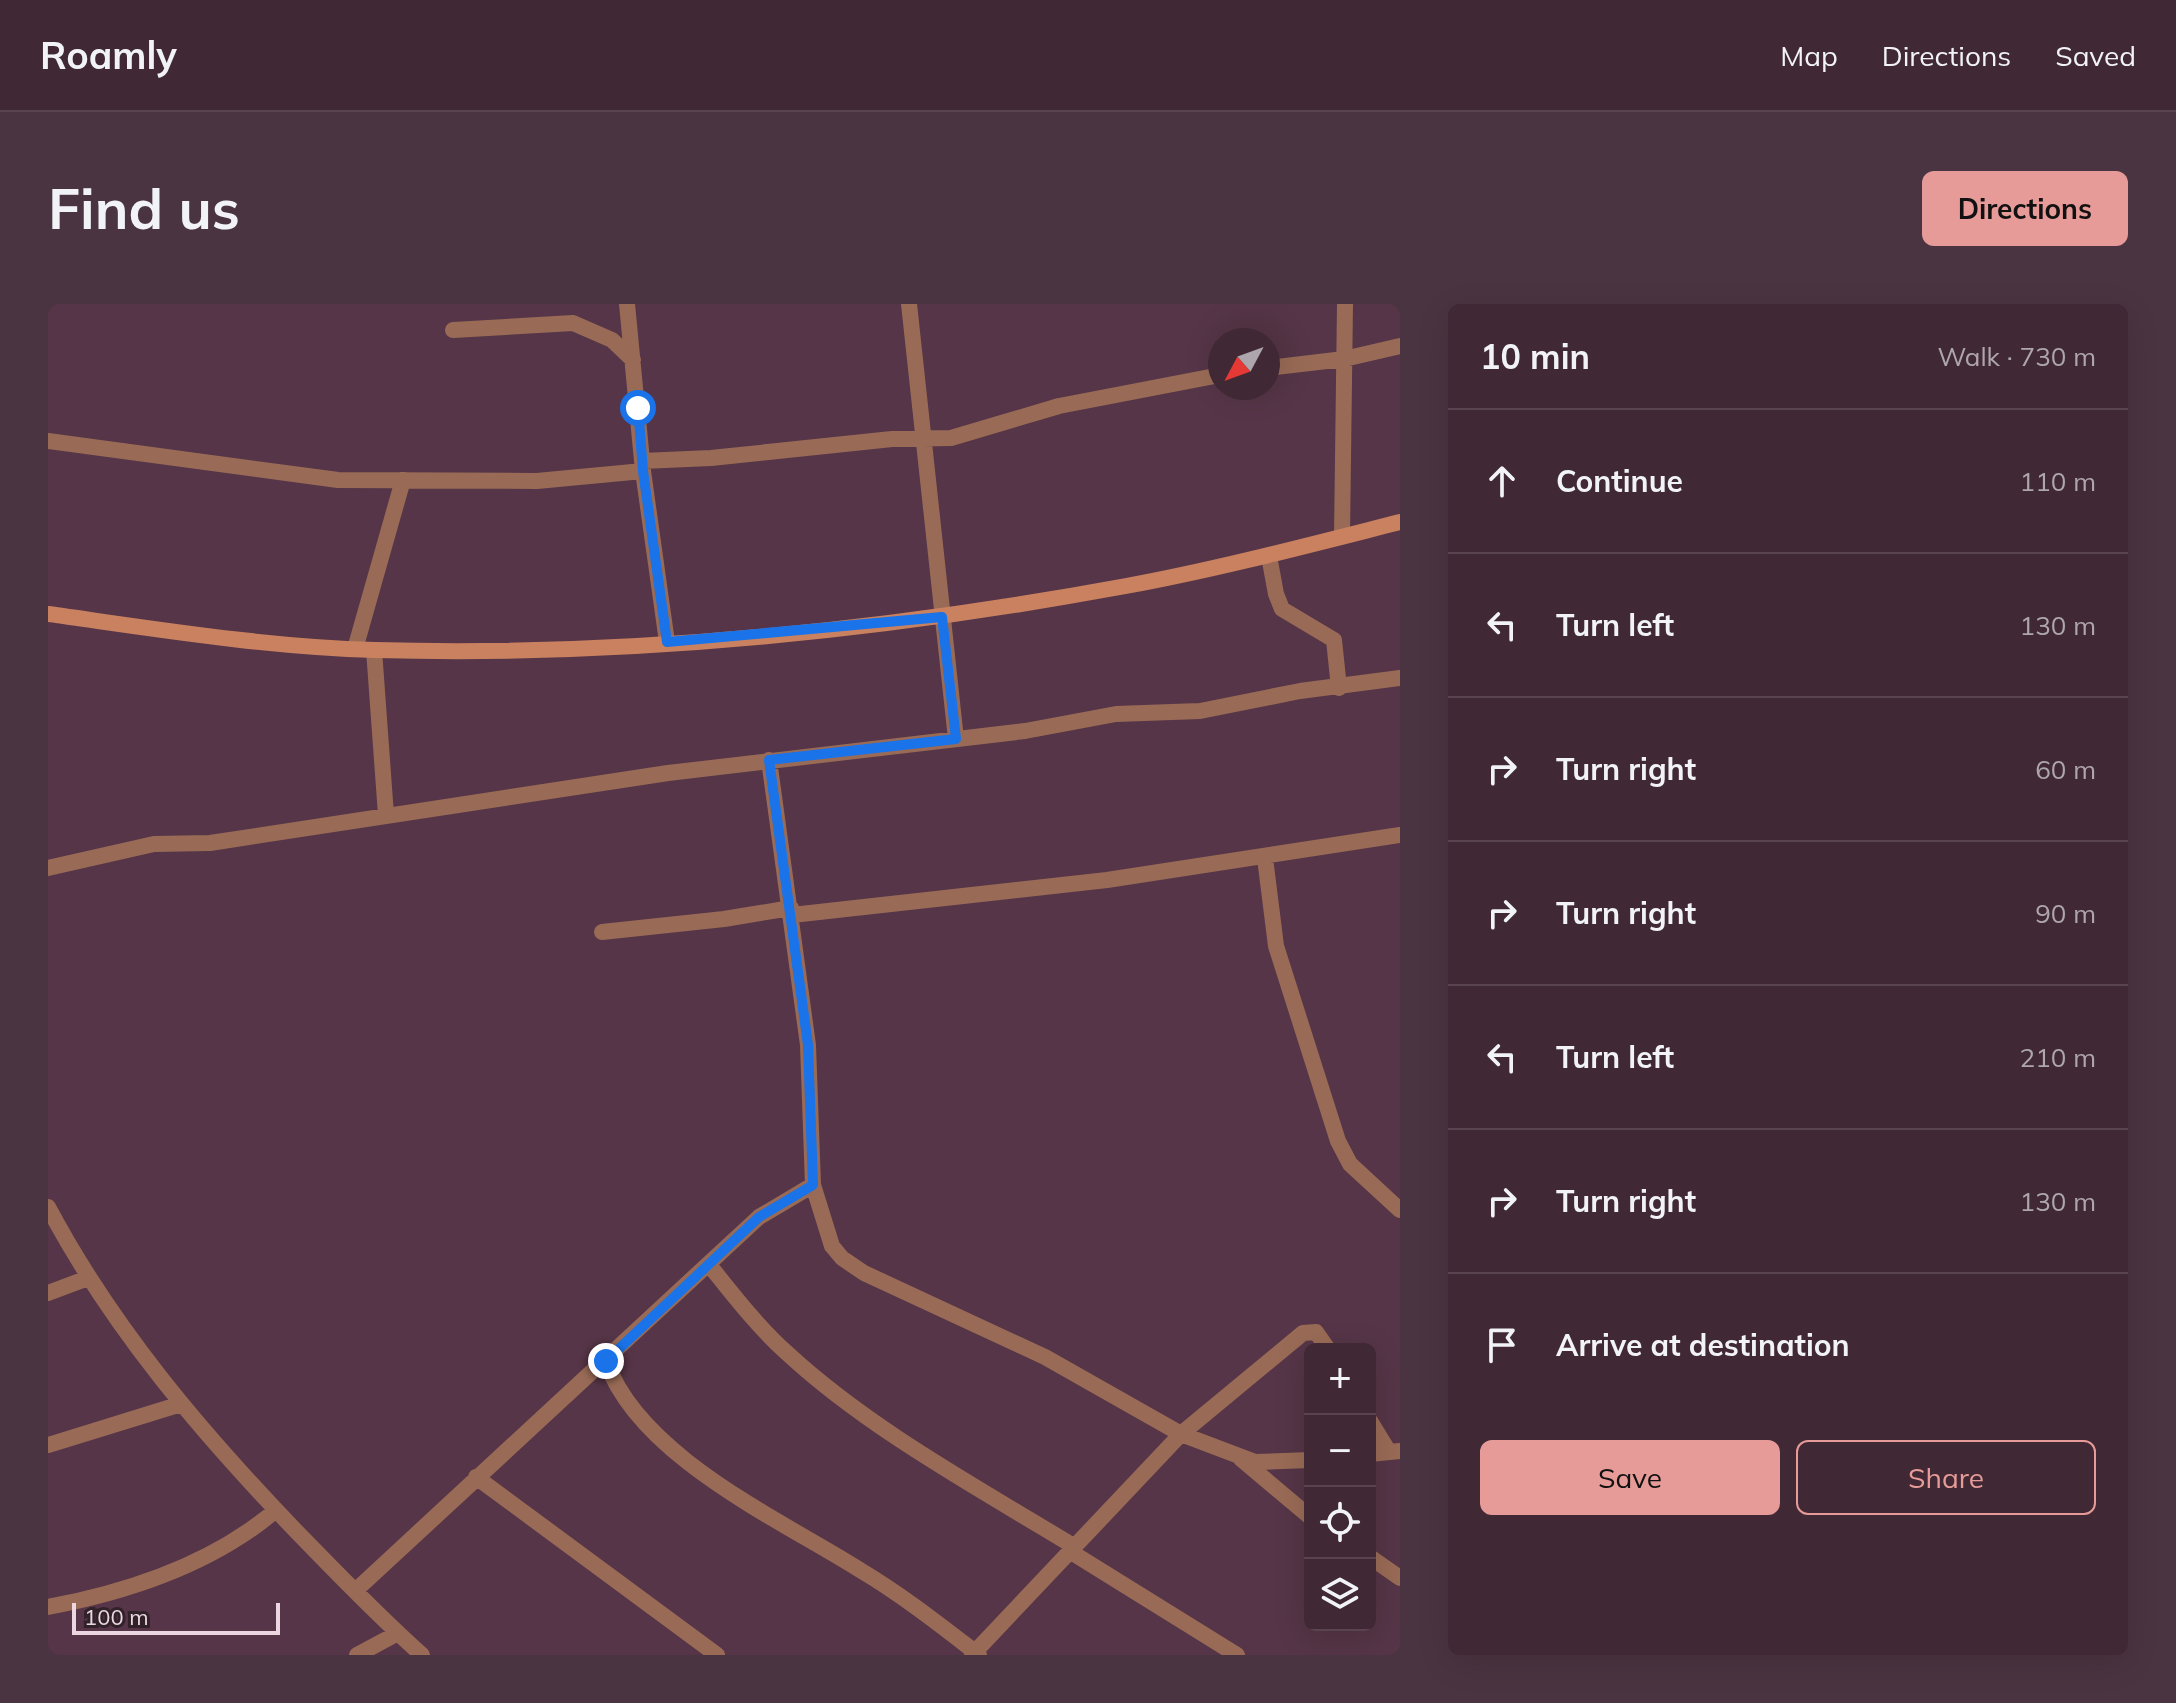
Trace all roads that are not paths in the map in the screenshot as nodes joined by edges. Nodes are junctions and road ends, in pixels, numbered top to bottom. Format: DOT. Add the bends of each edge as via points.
graph roads {
  1 [pos="627,304"];
  2 [pos="909,304"];
  3 [pos="1345,304"];
  4 [pos="453,330"];
  5 [pos="1400,346"];
  6 [pos="1344,359"];
  7 [pos="633,360"];
  8 [pos="1280,367"];
  9 [pos="1208,377"];
  10 [pos="924,440"];
  11 [pos="49,446"];
  12 [pos="643,466"];
  13 [pos="403,480"];
  14 [pos="1400,522"];
  15 [pos="1342,536"];
  16 [pos="1269,556"];
  17 [pos="48,614"];
  18 [pos="942,617"];
  19 [pos="667,642"];
  20 [pos="355,649"];
  21 [pos="374,650"];
  22 [pos="1400,678"];
  23 [pos="1339,688"];
  24 [pos="956,739"];
  25 [pos="769,760"];
  26 [pos="386,815"];
  27 [pos="1400,835"];
  28 [pos="1265,858"];
  29 [pos="48,868"];
  30 [pos="792,911"];
  31 [pos="602,932"];
  32 [pos="813,1185"];
  33 [pos="48,1207"];
  34 [pos="1400,1210"];
  35 [pos="710,1266"];
  36 [pos="88,1278"];
  37 [pos="48,1293"];
  38 [pos="1324,1343"];
  39 [pos="606,1361"];
  40 [pos="181,1404"];
  41 [pos="1376,1429"];
  42 [pos="1181,1434"];
  43 [pos="48,1445"];
  44 [pos="1394,1452"];
  45 [pos="1240,1459"];
  46 [pos="1304,1460"];
  47 [pos="476,1477"];
  48 [pos="276,1510"];
  49 [pos="1304,1512"];
  50 [pos="1073,1550"];
  51 [pos="1373,1559"];
  52 [pos="1400,1578"];
  53 [pos="355,1591"];
  54 [pos="48,1607"];
  55 [pos="398,1633"];
  56 [pos="975,1654"];
  57 [pos="357,1655"];
  58 [pos="422,1655"];
  59 [pos="717,1655"];
  60 [pos="1237,1655"];
  1 -- 7 [label="street"];
  2 -- 10 [label="street"];
  3 -- 6 [label="street"];
  4 -- 7 [label="street" via="573,323 612,340"];
  5 -- 6 [label="street"];
  6 -- 8 [label="street"];
  6 -- 15 [label="street"];
  7 -- 12 [label="street"];
  9 -- 10 [label="street"];
  10 -- 12 [label="street"];
  10 -- 18 [label="street"];
  11 -- 13 [label="street" via="153,452 307,478"];
  12 -- 13 [label="street" via="526,482"];
  12 -- 19 [label="street"];
  13 -- 20 [label="street"];
  14 -- 15 [label="main road"];
  15 -- 16 [label="main road"];
  16 -- 18 [label="main road"];
  16 -- 23 [label="street" via="1282,609 1334,640"];
  17 -- 20 [label="main road"];
  18 -- 19 [label="main road"];
  18 -- 24 [label="street"];
  19 -- 21 [label="main road"];
  20 -- 21 [label="main road"];
  21 -- 26 [label="street"];
  22 -- 23 [label="street"];
  23 -- 24 [label="street" via="1200,711 1116,714"];
  24 -- 25 [label="street"];
  25 -- 26 [label="street"];
  25 -- 30 [label="street"];
  26 -- 29 [label="street" via="210,843 154,844"];
  27 -- 28 [label="street"];
  28 -- 30 [label="street"];
  28 -- 34 [label="street" via="1276,946 1338,1141 1350,1164"];
  30 -- 31 [label="street"];
  30 -- 32 [label="street" via="808,1045"];
  32 -- 35 [label="street" via="769,1209"];
  32 -- 42 [label="street" via="832,1246 853,1267 1045,1357"];
  33 -- 36 [label="street"];
  35 -- 39 [label="street"];
  35 -- 50 [label="street" via="806,1370"];
  36 -- 37 [label="street"];
  36 -- 40 [label="street"];
  38 -- 42 [label="street" via="1316,1332 1303,1333"];
  39 -- 47 [label="street"];
  39 -- 56 [label="street" via="633,1408 689,1461 892,1590"];
  40 -- 43 [label="street"];
  40 -- 48 [label="street"];
  41 -- 44 [label="street"];
  42 -- 45 [label="street"];
  42 -- 50 [label="street"];
  45 -- 46 [label="street"];
  45 -- 49 [label="street"];
  47 -- 53 [label="street"];
  47 -- 59 [label="street"];
  48 -- 53 [label="street"];
  48 -- 54 [label="street" via="243,1537 207,1556 100,1596"];
  50 -- 56 [label="street"];
  50 -- 60 [label="street"];
  51 -- 52 [label="street"];
  53 -- 55 [label="street"];
  55 -- 57 [label="street"];
  55 -- 58 [label="street"];
}
